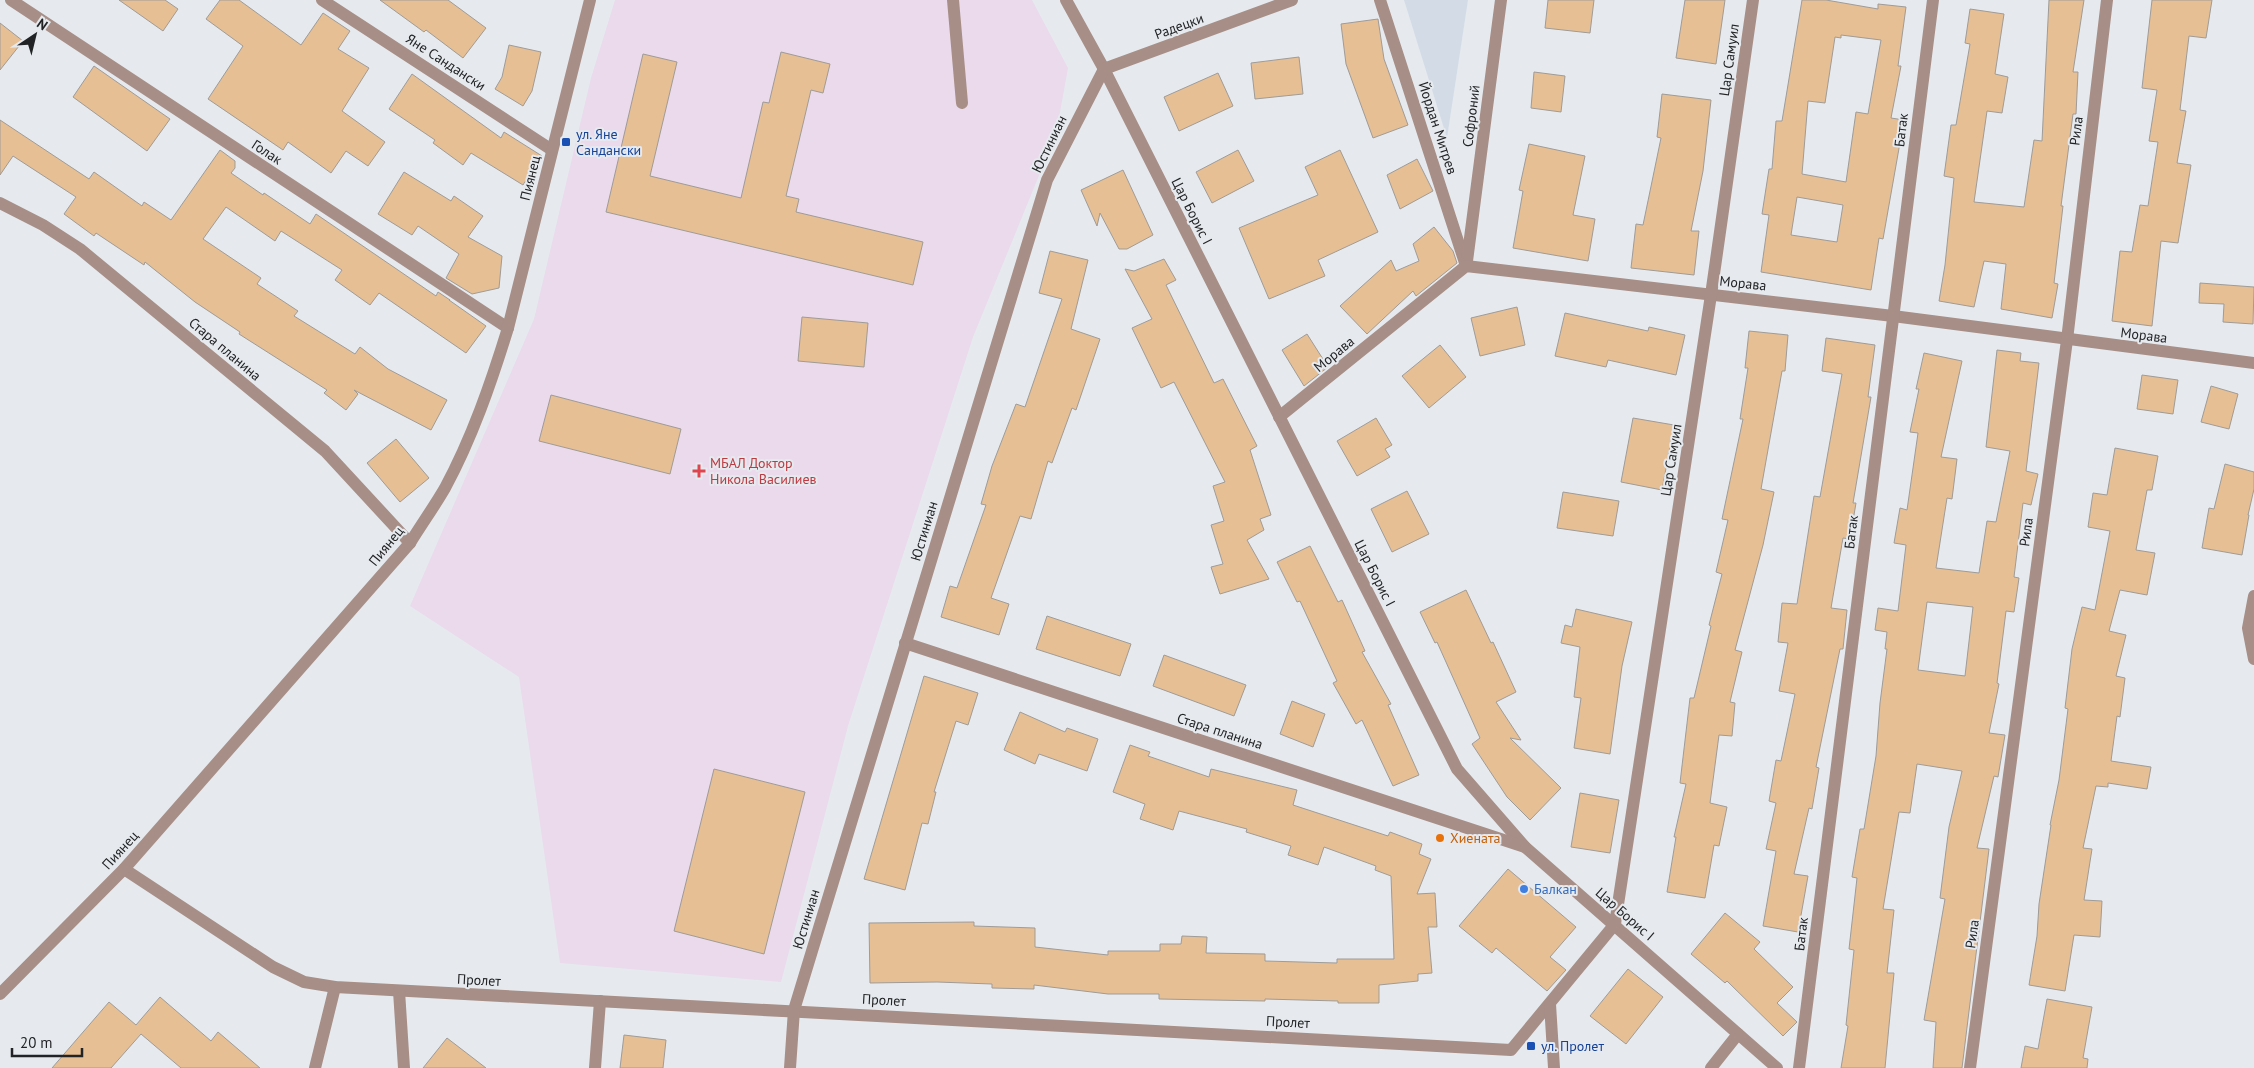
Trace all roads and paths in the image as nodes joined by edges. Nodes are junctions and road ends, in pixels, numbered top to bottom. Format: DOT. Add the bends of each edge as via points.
graph roads {
  1 [pos="11,0"];
  2 [pos="322,0"];
  3 [pos="590,0"];
  4 [pos="952,0"];
  5 [pos="1066,0"];
  6 [pos="1292,0"];
  7 [pos="1380,0"];
  8 [pos="1501,0"];
  9 [pos="1753,0"];
  10 [pos="1933,0"];
  11 [pos="2107,0"];
  12 [pos="1104,69"];
  13 [pos="962,103"];
  14 [pos="552,150"];
  15 [pos="0,203"];
  16 [pos="1466,266"];
  17 [pos="1711,295"];
  18 [pos="1893,316"];
  19 [pos="508,328"];
  20 [pos="2067,340"];
  21 [pos="2254,364"];
  22 [pos="1279,418"];
  23 [pos="410,543"];
  24 [pos="2254,596"];
  25 [pos="905,643"];
  26 [pos="2254,659"];
  27 [pos="1525,847"];
  28 [pos="124,869"];
  29 [pos="1616,924"];
  30 [pos="335,987"];
  31 [pos="400,990"];
  32 [pos="0,994"];
  33 [pos="600,1001"];
  34 [pos="1550,1004"];
  35 [pos="794,1010"];
  36 [pos="1738,1034"];
  37 [pos="315,1068"];
  38 [pos="404,1068"];
  39 [pos="595,1068"];
  40 [pos="790,1068"];
  41 [pos="1554,1068"];
  42 [pos="1711,1068"];
  43 [pos="1777,1068"];
  44 [pos="1799,1068"];
  45 [pos="1970,1068"];
  1 -- 19 [label="street, Голак"];
  2 -- 14 [label="street, Яне Сандански"];
  3 -- 14 [label="street, Пиянец"];
  4 -- 13 [label="street"];
  5 -- 12 [label="street, Цар Борис I"];
  6 -- 12 [label="street, Радецки"];
  7 -- 16 [label="street, Йордан Митрев"];
  8 -- 16 [label="street, Софроний"];
  9 -- 17 [label="street, Цар Самуил"];
  10 -- 18 [label="street, Батак"];
  11 -- 20 [label="street, Рила"];
  12 -- 22 [label="street, Цар Борис I"];
  12 -- 25 [label="street, Юстиниан" via="1047,180"];
  14 -- 19 [label="street, Пиянец"];
  15 -- 23 [label="street, Стара планина" via="80,249 310,438"];
  16 -- 17 [label="street, Морава"];
  16 -- 22 [label="street, Морава"];
  17 -- 18 [label="street, Морава"];
  17 -- 29 [label="street, Цар Самуил"];
  18 -- 20 [label="street, Морава"];
  18 -- 44 [label="street, Батак"];
  19 -- 23 [label="street, Пиянец" via="472,432 444,488"];
  20 -- 21 [label="street, Морава"];
  20 -- 45 [label="street, Рила"];
  22 -- 27 [label="street, Цар Борис I" via="1457,769"];
  23 -- 28 [label="street, Пиянец"];
  24 -- 26 [label="street" via="2248,628"];
  25 -- 27 [label="street, Стара планина"];
  25 -- 35 [label="street, Юстиниан"];
  27 -- 29 [label="street, Цар Борис I"];
  28 -- 30 [label="street, Пролет" via="273,967 304,982"];
  28 -- 32 [label="street, Пиянец"];
  29 -- 34 [label="street, Пролет"];
  29 -- 36 [label="street, Цар Борис I"];
  30 -- 31 [label="street, Пролет"];
  30 -- 37 [label="street"];
  31 -- 33 [label="street, Пролет"];
  31 -- 38 [label="street"];
  33 -- 35 [label="street, Пролет"];
  33 -- 39 [label="street"];
  34 -- 35 [label="street, Пролет" via="1512,1050"];
  34 -- 41 [label="street"];
  35 -- 40 [label="street, Юстиниан"];
  36 -- 42 [label="street"];
  36 -- 43 [label="street, Цар Борис I"];
}
